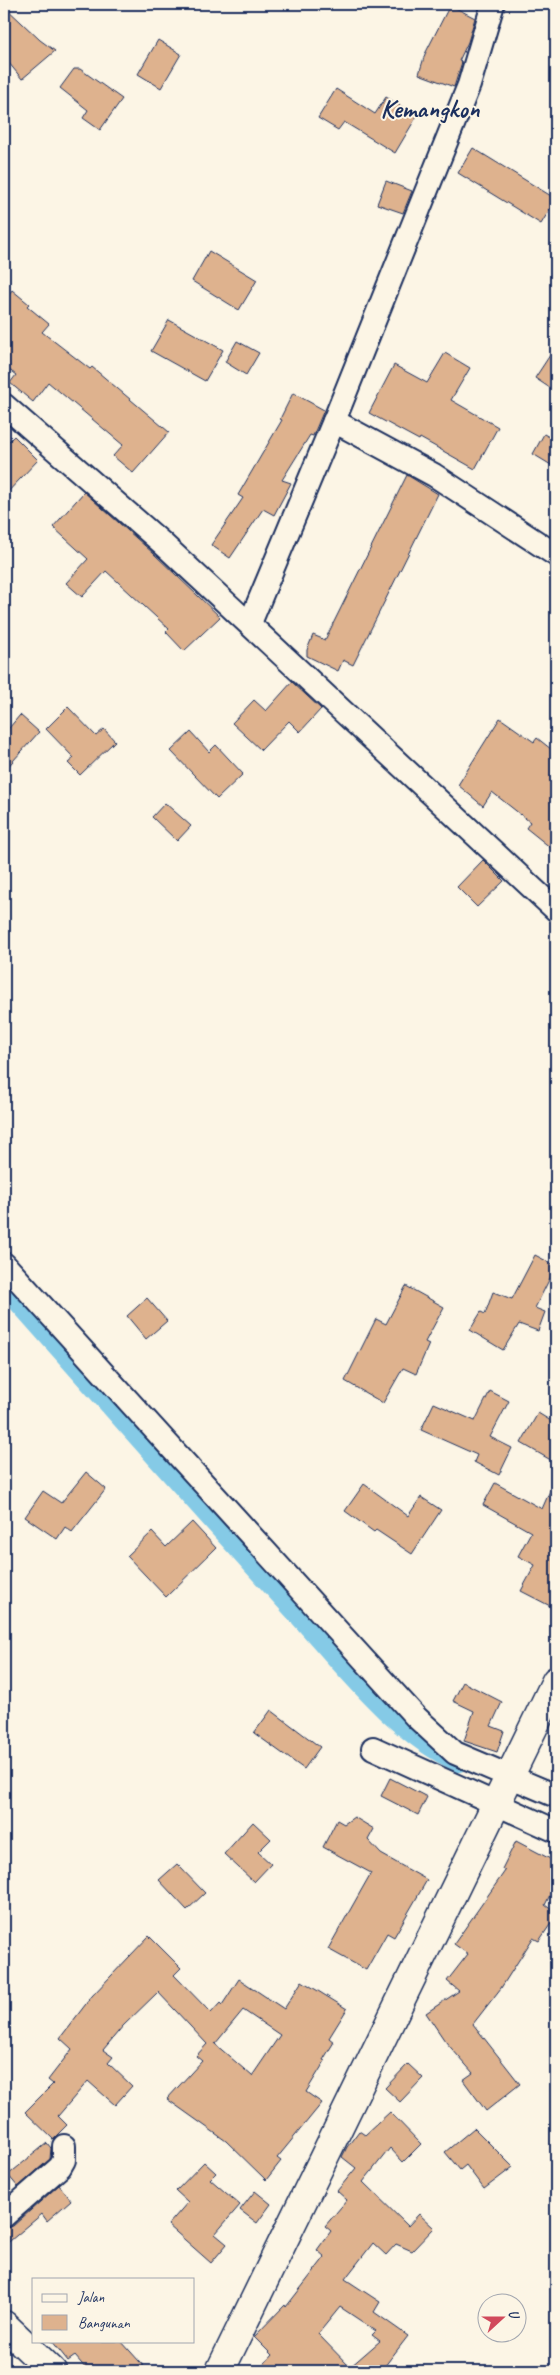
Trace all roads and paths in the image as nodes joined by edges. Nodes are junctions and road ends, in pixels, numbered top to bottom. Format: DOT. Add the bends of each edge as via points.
graph roads {
  1 [pos="493,4"];
  2 [pos="4,405"];
  3 [pos="334,422"];
  4 [pos="556,555"];
  5 [pos="250,622"];
  6 [pos="556,910"];
  7 [pos="4,1264"];
  8 [pos="556,1681"];
  9 [pos="373,1748"];
  10 [pos="509,1776"];
  11 [pos="556,1796"];
  12 [pos="496,1802"];
  13 [pos="556,1831"];
  14 [pos="64,2146"];
  15 [pos="4,2216"];
  16 [pos="4,2325"];
  17 [pos="52,2371"];
  18 [pos="220,2371"];
  1 -- 3 [label="street" via="469,84"];
  2 -- 5 [label="street"];
  3 -- 4 [label="street" via="434,475"];
  3 -- 5 [label="street"];
  5 -- 6 [label="street"];
  7 -- 10 [label="street" via="416,1717 455,1753"];
  8 -- 10 [label="street"];
  9 -- 12 [label="street"];
  10 -- 11 [label="street"];
  10 -- 12 [label="street"];
  12 -- 13 [label="street"];
  12 -- 18 [label="street"];
  14 -- 15 [label="street" via="64,2160 60,2167"];
  16 -- 17 [label="street"];
}
